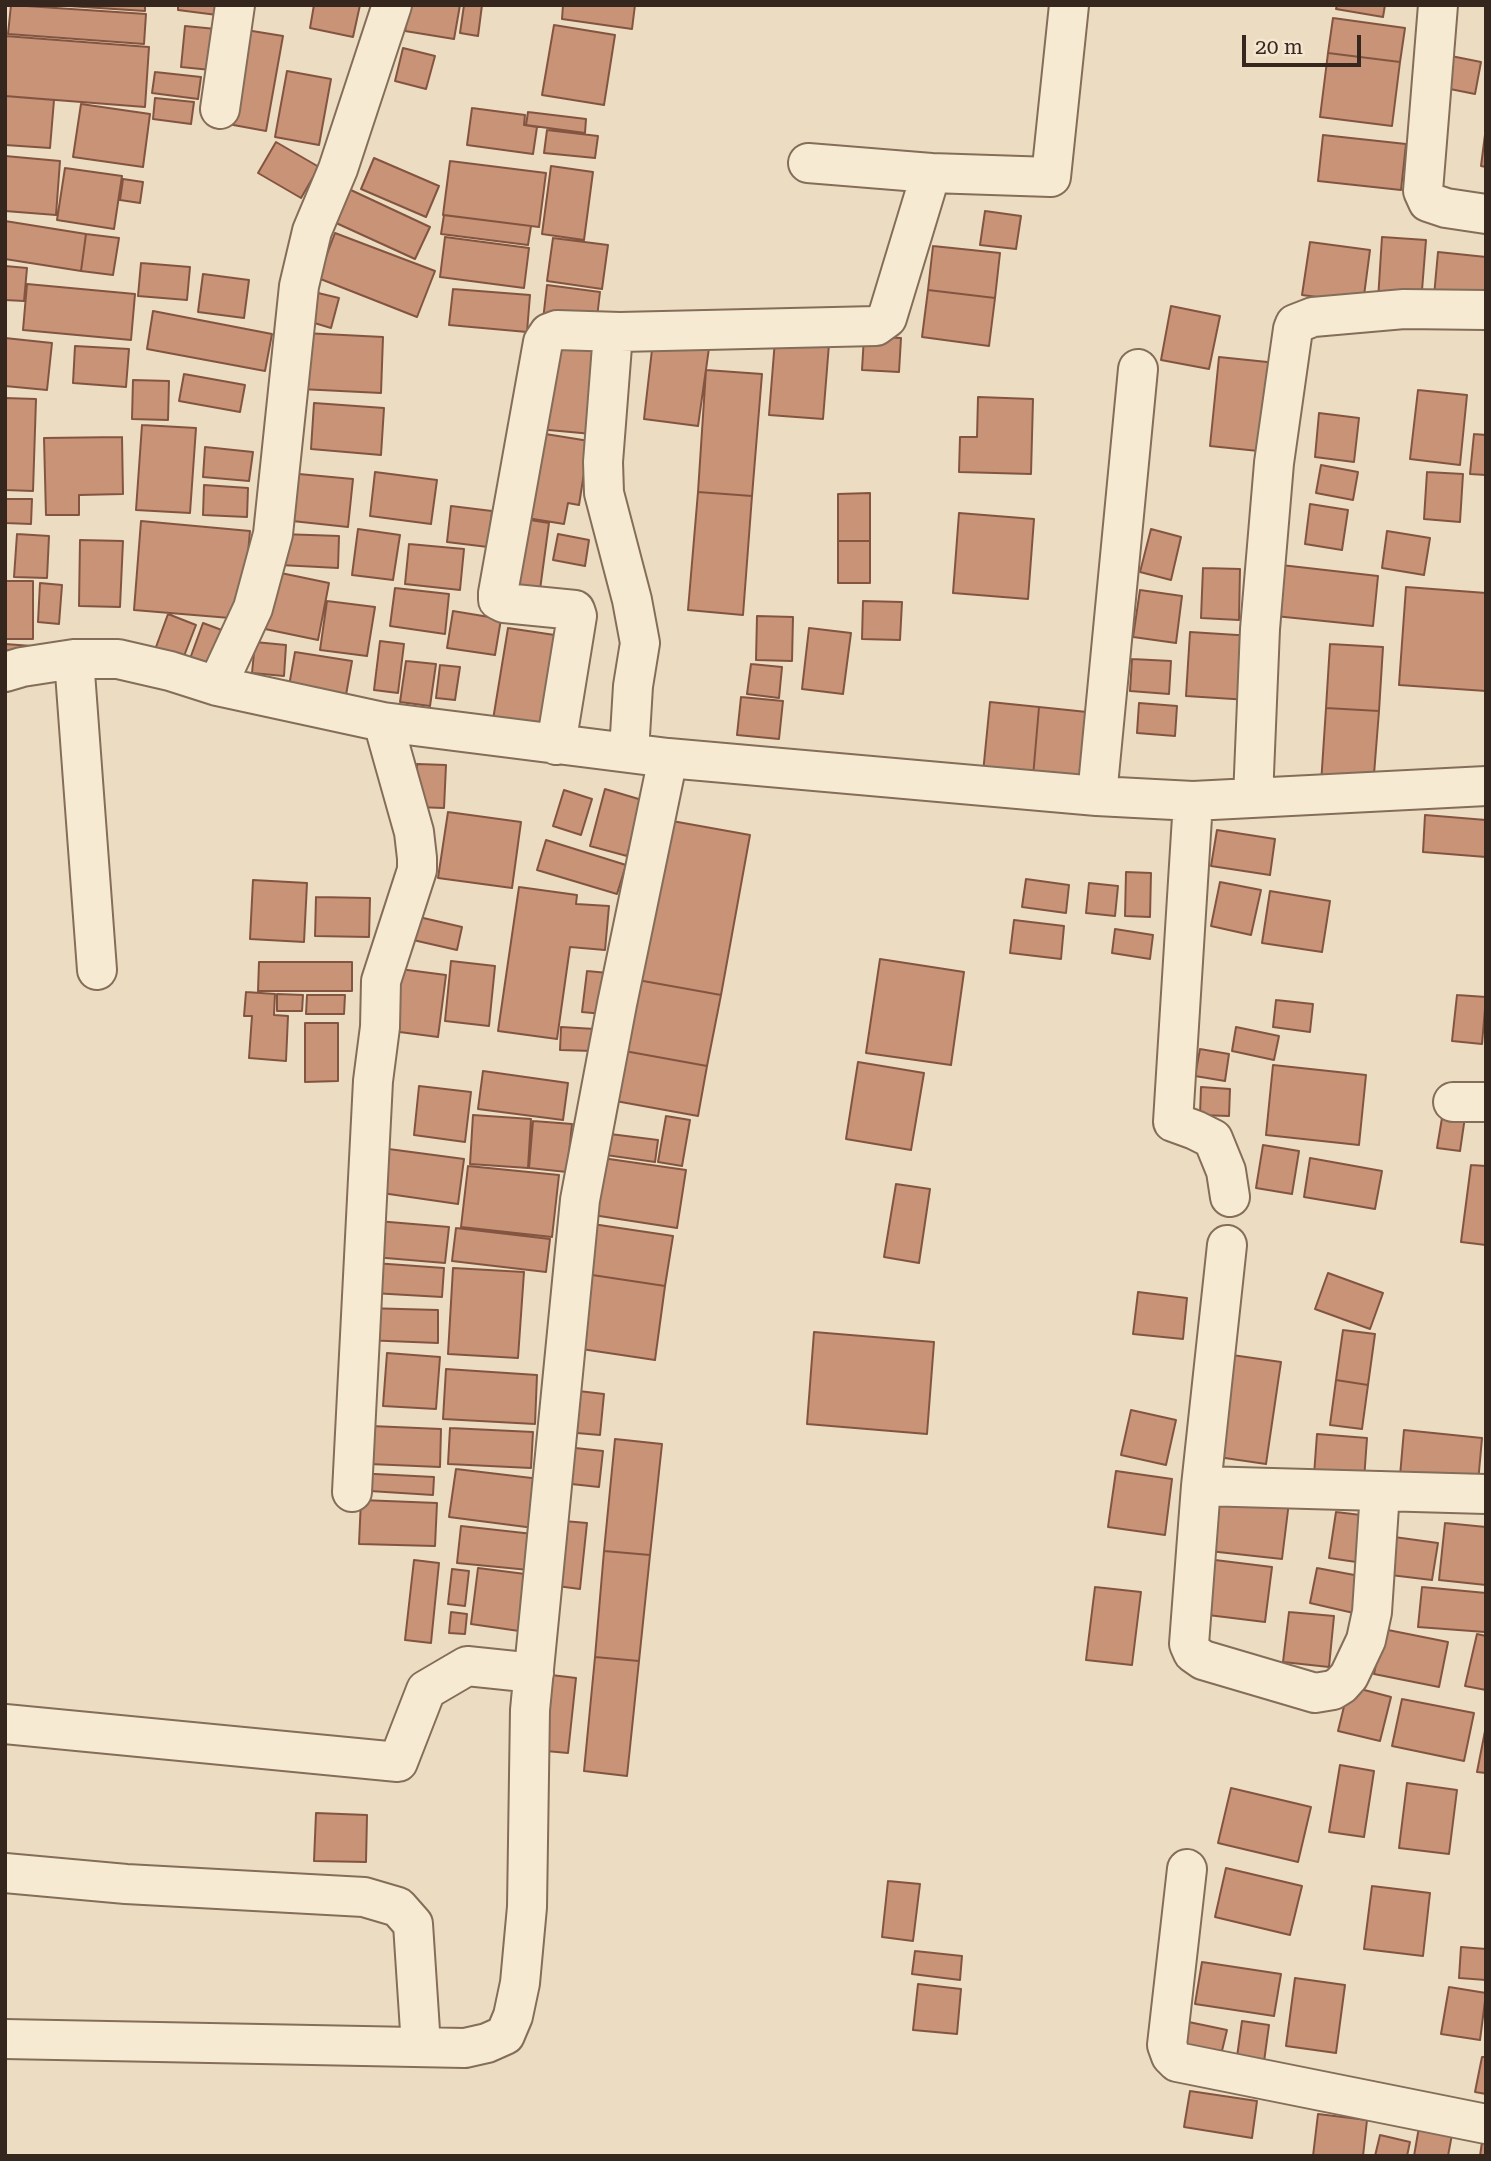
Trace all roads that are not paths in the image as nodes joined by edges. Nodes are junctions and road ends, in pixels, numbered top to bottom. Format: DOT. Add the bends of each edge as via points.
graph roads {
  1 [pos="235,5"];
  2 [pos="392,5"];
  3 [pos="1069,5"];
  4 [pos="1438,5"];
  5 [pos="220,109"];
  6 [pos="808,163"];
  7 [pos="931,173"];
  8 [pos="1486,214"];
  9 [pos="1486,310"];
  10 [pos="621,332"];
  11 [pos="1138,369"];
  12 [pos="74,659"];
  13 [pos="5,672"];
  14 [pos="217,686"];
  15 [pos="383,722"];
  16 [pos="556,744"];
  17 [pos="629,752"];
  18 [pos="668,758"];
  19 [pos="1486,786"];
  20 [pos="1097,796"];
  21 [pos="1253,798"];
  22 [pos="1194,801"];
  23 [pos="97,971"];
  24 [pos="1230,1197"];
  25 [pos="1227,1245"];
  26 [pos="1201,1486"];
  27 [pos="1380,1491"];
  28 [pos="352,1492"];
  29 [pos="1486,1494"];
  30 [pos="534,1673"];
  31 [pos="5,1724"];
  32 [pos="1187,1869"];
  33 [pos="5,1873"];
  34 [pos="5,2039"];
  35 [pos="421,2046"];
  36 [pos="1486,2124"];
  1 -- 5 [label="street"];
  2 -- 14 [label="street" via="338,169 312,231 299,286 272,534 253,608"];
  3 -- 7 [label="street" via="1051,177"];
  4 -- 8 [label="street" via="1423,191 1428,202"];
  6 -- 7 [label="street"];
  7 -- 10 [label="street" via="887,318 876,327"];
  9 -- 21 [label="street" via="1404,309 1313,317 1293,329 1273,463"];
  10 -- 16 [label="street" via="557,330 548,333 543,342 498,593 498,600 504,603 575,610"];
  10 -- 17 [label="street" via="612,346 603,472 640,643"];
  11 -- 20 [label="street"];
  12 -- 13 [label="street"];
  12 -- 14 [label="street" via="118,659"];
  12 -- 23 [label="street"];
  14 -- 15 [label="street"];
  15 -- 16 [label="street"];
  15 -- 28 [label="street" via="418,858 381,981"];
  16 -- 17 [label="street"];
  17 -- 18 [label="street"];
  18 -- 20 [label="street"];
  18 -- 30 [label="street" via="580,1200"];
  19 -- 21 [label="street"];
  20 -- 22 [label="street"];
  21 -- 22 [label="street"];
  22 -- 24 [label="street" via="1173,1122 1213,1139"];
  25 -- 26 [label="street"];
  26 -- 27 [label="street"];
  26 -- 27 [label="street" via="1189,1644 1193,1653 1203,1660 1315,1693 1341,1685 1366,1640"];
  27 -- 29 [label="street"];
  30 -- 31 [label="street" via="467,1666 426,1690 398,1762"];
  30 -- 35 [label="street" via="527,1907 513,2016 505,2035 486,2043 466,2048"];
  32 -- 36 [label="street" via="1167,2045 1177,2062"];
  33 -- 35 [label="street" via="364,1897 398,1907 413,1924"];
  34 -- 35 [label="street"];
}
